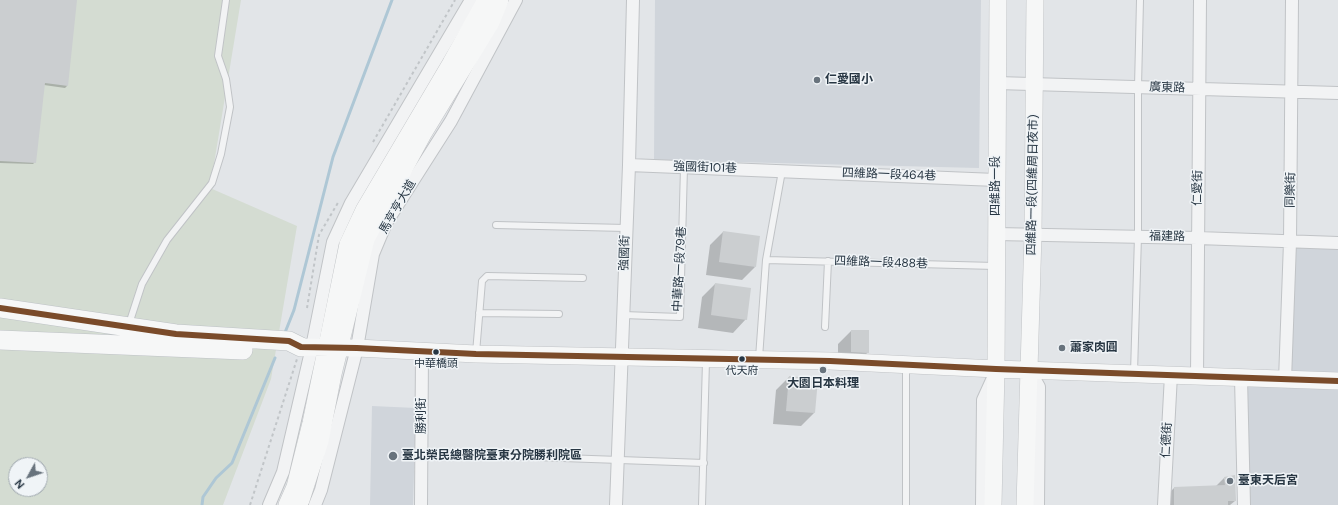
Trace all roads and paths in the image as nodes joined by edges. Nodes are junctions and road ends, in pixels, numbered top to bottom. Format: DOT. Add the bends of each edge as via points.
graph roads {
  1 [pos="226,0"];
  2 [pos="500,0"];
  3 [pos="516,0"];
  4 [pos="633,0"];
  5 [pos="998,0"];
  6 [pos="1035,0"];
  7 [pos="1140,0"];
  8 [pos="1200,0"];
  9 [pos="1292,0"];
  10 [pos="483,11"];
  11 [pos="997,83"];
  12 [pos="1034,84"];
  13 [pos="1138,87"];
  14 [pos="1199,89"];
  15 [pos="1292,92"];
  16 [pos="1338,93"];
  17 [pos="629,165"];
  18 [pos="684,167"];
  19 [pos="782,171"];
  20 [pos="996,180"];
  21 [pos="370,214"];
  22 [pos="496,225"];
  23 [pos="626,228"];
  24 [pos="996,234"];
  25 [pos="1033,234"];
  26 [pos="1138,236"];
  27 [pos="1198,238"];
  28 [pos="1290,242"];
  29 [pos="1338,243"];
  30 [pos="766,260"];
  31 [pos="828,261"];
  32 [pos="996,266"];
  33 [pos="582,278"];
  34 [pos="0,308"];
  35 [pos="479,313"];
  36 [pos="559,314"];
  37 [pos="622,315"];
  38 [pos="129,326"];
  39 [pos="825,327"];
  40 [pos="0,340"];
  41 [pos="327,347"];
  42 [pos="422,352"];
  43 [pos="476,354"];
  44 [pos="621,357"];
  45 [pos="706,359"];
  46 [pos="759,360"];
  47 [pos="906,365"];
  48 [pos="996,370"];
  49 [pos="1029,370"];
  50 [pos="1134,373"];
  51 [pos="1171,374"];
  52 [pos="1197,376"];
  53 [pos="1240,378"];
  54 [pos="1285,380"];
  55 [pos="1338,381"];
  56 [pos="422,453"];
  57 [pos="617,460"];
  58 [pos="704,463"];
  59 [pos="250,505"];
  60 [pos="269,505"];
  61 [pos="287,505"];
  62 [pos="300,505"];
  63 [pos="315,505"];
  64 [pos="421,505"];
  65 [pos="616,505"];
  66 [pos="702,505"];
  67 [pos="906,505"];
  68 [pos="994,505"];
  69 [pos="1025,505"];
  70 [pos="1038,505"];
  71 [pos="1164,505"];
  72 [pos="1244,505"];
  1 -- 38 [label="lane" via="218,56 226,79 230,107 221,154 212,182 167,240 142,284"];
  2 -- 10 [label="street, 馬亨亨大道"];
  3 -- 10 [label="street, 馬亨亨大道"];
  4 -- 17 [label="street, 強國街"];
  5 -- 11 [label="street, 四維路一段"];
  6 -- 12 [label="street, 四維路一段(四維周日夜市)"];
  7 -- 13 [label="lane"];
  8 -- 14 [label="street, 仁愛街"];
  9 -- 15 [label="street, 同樂街"];
  10 -- 21 [label="street, 馬亨亨大道"];
  10 -- 21 [label="street, 馬亨亨大道" via="424,132"];
  11 -- 12 [label="street, 廣東路"];
  11 -- 20 [label="street, 四維路一段"];
  12 -- 13 [label="street, 廣東路"];
  12 -- 25 [label="street, 四維路一段(四維周日夜市)"];
  13 -- 14 [label="street, 廣東路"];
  13 -- 26 [label="lane"];
  14 -- 15 [label="street, 廣東路"];
  14 -- 27 [label="street, 仁愛街"];
  15 -- 16 [label="street, 廣東路"];
  15 -- 28 [label="street, 同樂街"];
  17 -- 18 [label="street, 強國街101巷"];
  17 -- 23 [label="street, 強國街"];
  18 -- 19 [label="street, 強國街101巷"];
  18 -- 37 [label="lane, 中華路一段79巷" via="680,317"];
  19 -- 20 [label="street, 四維路一段464巷"];
  19 -- 30 [label="lane"];
  20 -- 24 [label="street, 四維路一段"];
  21 -- 41 [label="street, 馬亨亨大道" via="348,244"];
  21 -- 41 [label="street, 馬亨亨大道" via="373,254"];
  22 -- 23 [label="lane"];
  23 -- 37 [label="street, 強國街"];
  24 -- 25 [label="street, 福建路"];
  24 -- 32 [label="street, 四維路一段"];
  25 -- 26 [label="street, 福建路"];
  25 -- 49 [label="street, 四維路一段(四維周日夜市)"];
  26 -- 27 [label="street, 福建路"];
  26 -- 50 [label="lane"];
  27 -- 28 [label="street, 福建路"];
  27 -- 52 [label="street, 仁愛街"];
  28 -- 29 [label="street, 福建路"];
  28 -- 54 [label="street, 同樂街"];
  30 -- 31 [label="lane, 四維路一段488巷"];
  30 -- 46 [label="lane"];
  31 -- 32 [label="lane, 四維路一段488巷"];
  31 -- 39 [label="lane"];
  32 -- 48 [label="street, 四維路一段"];
  33 -- 35 [label="lane" via="487,276 482,281"];
  34 -- 38 [label="main road"];
  35 -- 36 [label="lane"];
  35 -- 43 [label="lane"];
  37 -- 44 [label="street, 強國街"];
  38 -- 41 [label="main road" via="176,334 289,341"];
  40 -- 41 [label="main road" via="290,352"];
  41 -- 42 [label="street"];
  41 -- 59 [label="path"];
  41 -- 60 [label="street, 馬亨亨大道"];
  41 -- 61 [label="street, 馬亨亨大道" via="295,487"];
  41 -- 62 [label="street, 馬亨亨大道" via="334,374 320,441"];
  41 -- 63 [label="street, 馬亨亨大道" via="321,490"];
  42 -- 43 [label="street"];
  42 -- 56 [label="street, 勝利街"];
  43 -- 44 [label="street"];
  44 -- 45 [label="street"];
  44 -- 57 [label="street, 強國街"];
  45 -- 46 [label="street"];
  45 -- 58 [label="lane"];
  46 -- 47 [label="street"];
  47 -- 48 [label="street"];
  47 -- 67 [label="lane"];
  48 -- 49 [label="street"];
  48 -- 68 [label="street, 四維路一段"];
  49 -- 50 [label="street"];
  49 -- 69 [label="street"];
  49 -- 70 [label="street" via="1039,387"];
  50 -- 51 [label="street"];
  51 -- 52 [label="street"];
  51 -- 71 [label="street, 仁德街"];
  52 -- 53 [label="street"];
  53 -- 54 [label="street"];
  53 -- 72 [label="street"];
  54 -- 55 [label="street"];
  56 -- 57 [label="lane"];
  56 -- 64 [label="street, 勝利街"];
  57 -- 58 [label="lane"];
  57 -- 65 [label="street, 強國街"];
  58 -- 66 [label="lane"];
}
